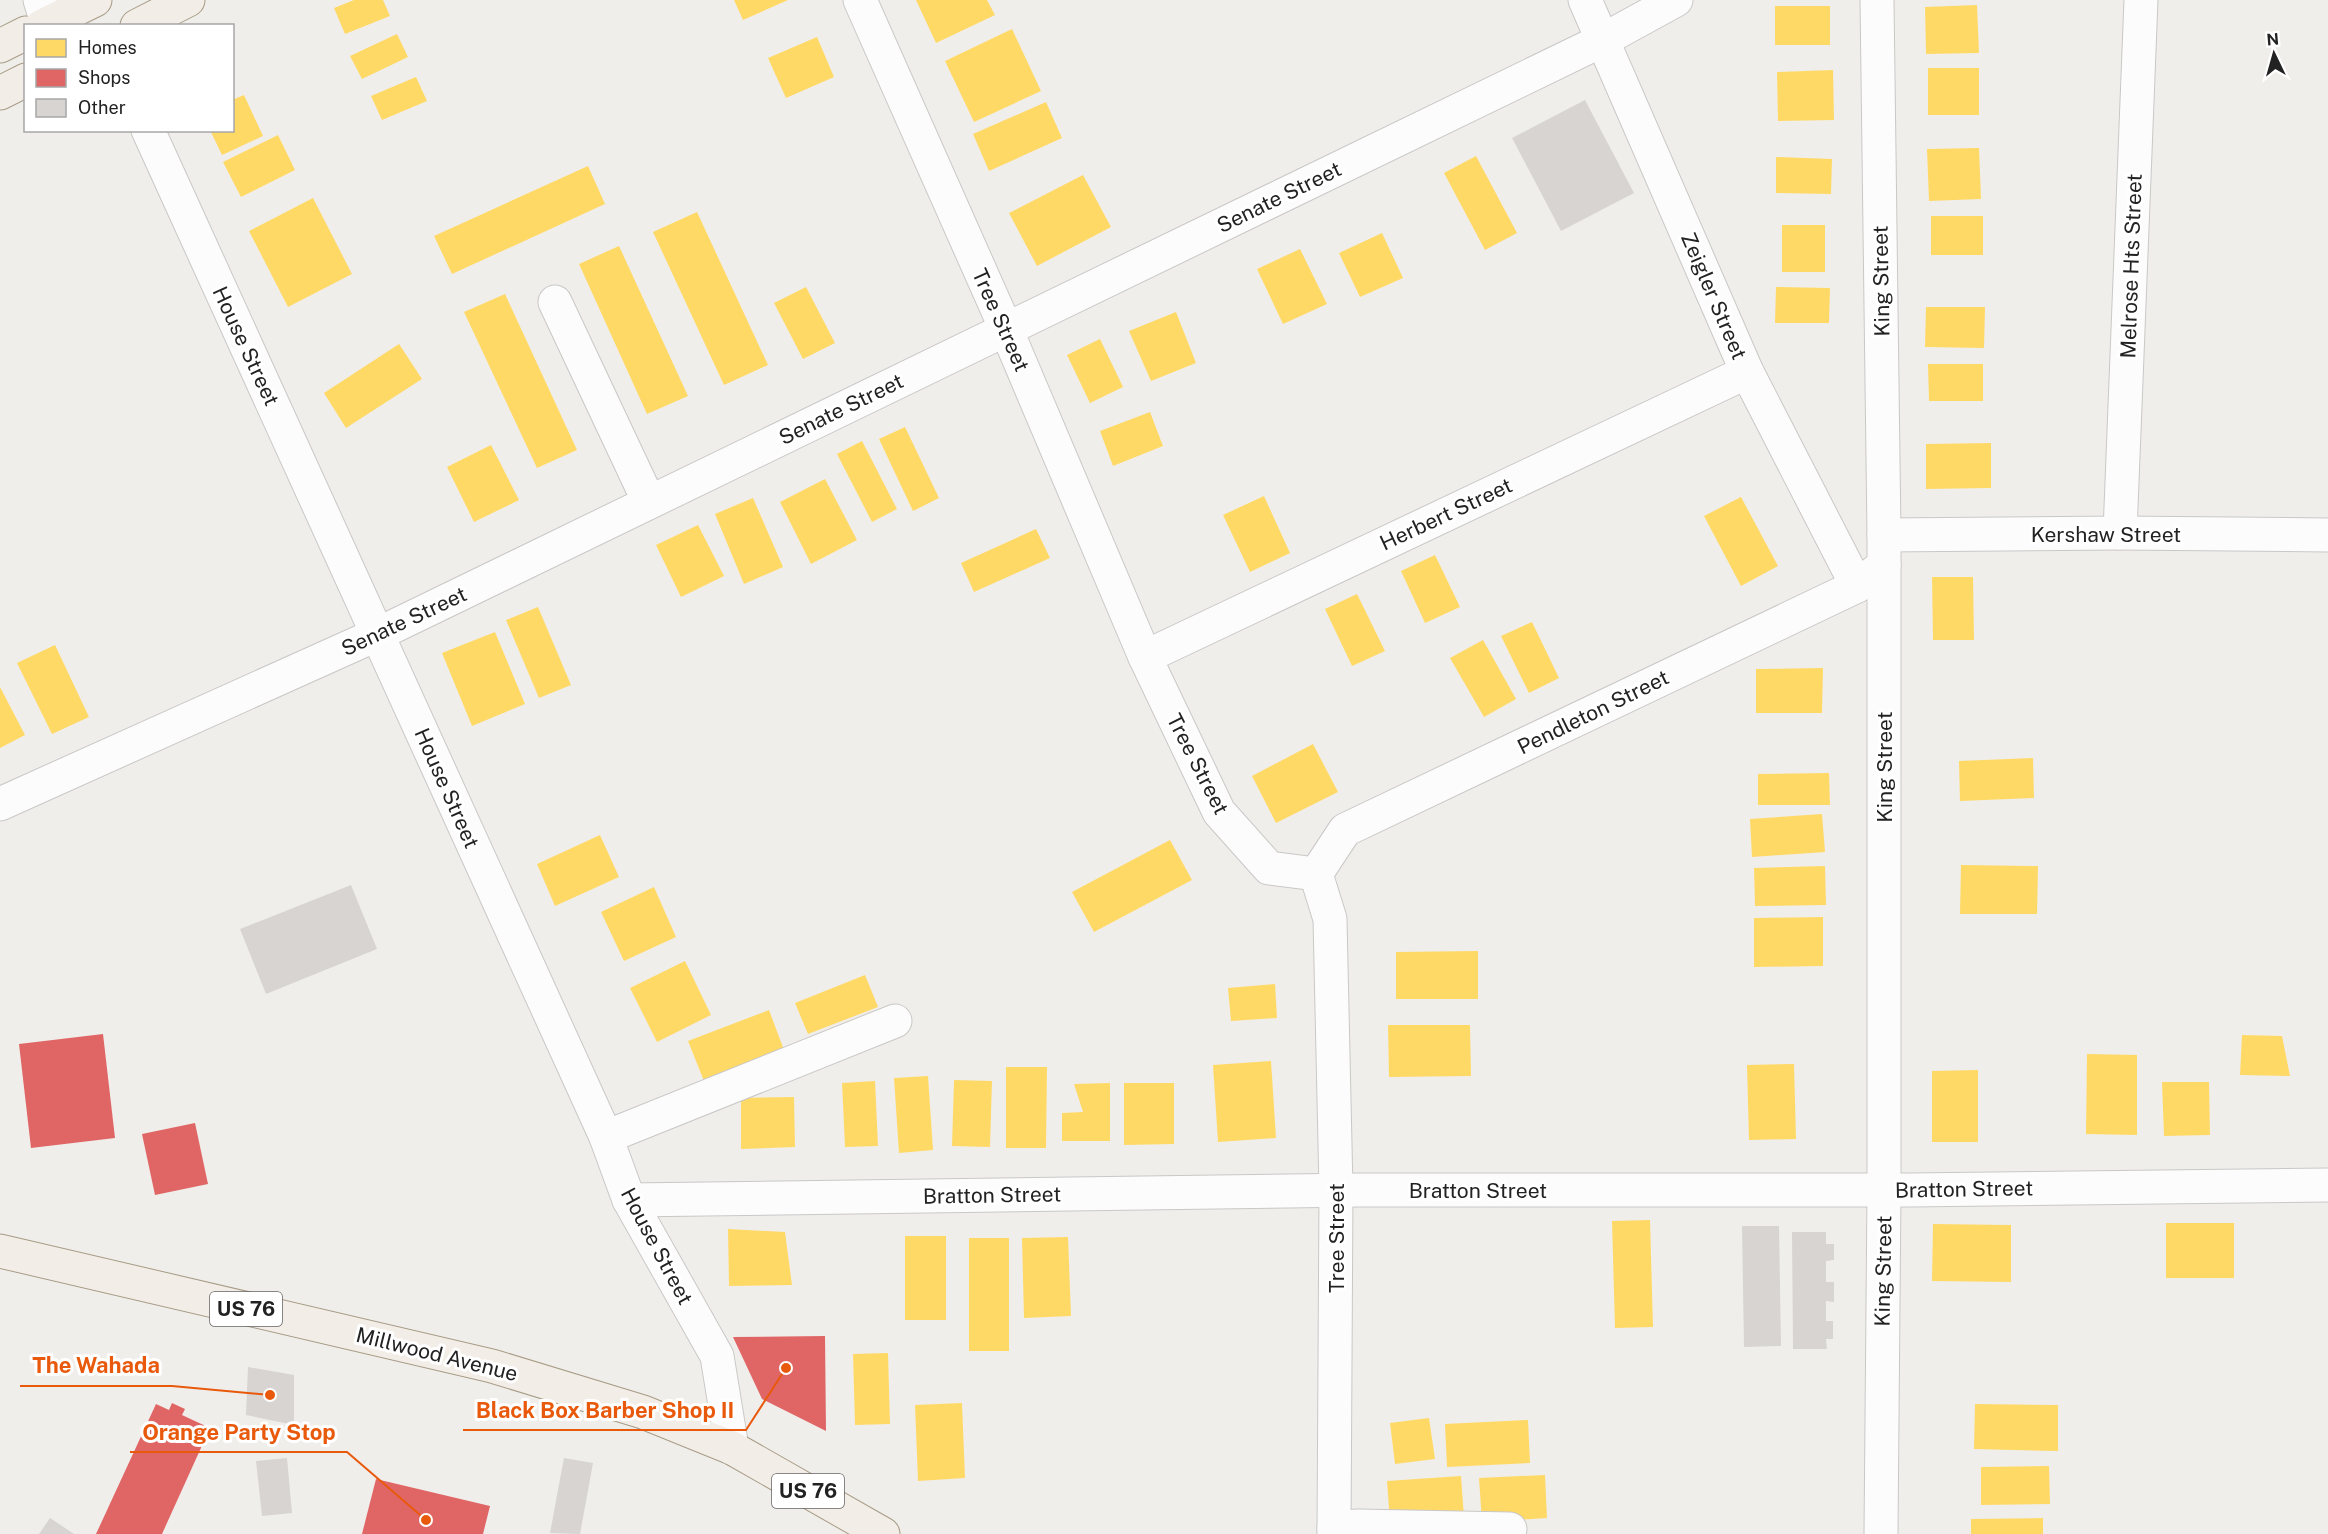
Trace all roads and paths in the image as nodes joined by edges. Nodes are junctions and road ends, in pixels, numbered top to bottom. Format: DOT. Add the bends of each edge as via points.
graph roads {
  1 [pos="95,0"];
  2 [pos="188,0"];
  3 [pos="860,0"];
  4 [pos="1585,0"];
  5 [pos="1676,0"];
  6 [pos="1877,0"];
  7 [pos="2141,0"];
  8 [pos="38,20"];
  9 [pos="141,24"];
  10 [pos="24,30"];
  11 [pos="1603,40"];
  12 [pos="0,46"];
  13 [pos="24,81"];
  14 [pos="0,93"];
  15 [pos="149,132"];
  16 [pos="555,302"];
  17 [pos="1006,329"];
  18 [pos="1747,372"];
  19 [pos="649,502"];
  20 [pos="2120,533"];
  21 [pos="2328,536"];
  22 [pos="1884,550"];
  23 [pos="1857,586"];
  24 [pos="378,634"];
  25 [pos="1145,657"];
  26 [pos="0,804"];
  27 [pos="1316,874"];
  28 [pos="895,1021"];
  29 [pos="606,1137"];
  30 [pos="2328,1185"];
  31 [pos="1336,1190"];
  32 [pos="1884,1190"];
  33 [pos="629,1200"];
  34 [pos="0,1251"];
  35 [pos="732,1448"];
  36 [pos="1510,1529"];
  37 [pos="1334,1531"];
  38 [pos="883,1534"];
  39 [pos="1881,1534"];
  1 -- 8 [label="main road"];
  2 -- 9 [label="main road"];
  3 -- 17 [label="street, Tree Street"];
  4 -- 11 [label="street, Zeigler Street"];
  5 -- 11 [label="street, Senate Street"];
  6 -- 22 [label="street, King Street"];
  7 -- 20 [label="street, Melrose Hts Street"];
  10 -- 12 [label="main road"];
  11 -- 17 [label="street, Senate Street"];
  11 -- 18 [label="street, Zeigler Street"];
  13 -- 14 [label="main road"];
  15 -- 24 [label="street, House Street"];
  16 -- 19 [label="street"];
  17 -- 19 [label="street, Senate Street"];
  17 -- 25 [label="street, Tree Street"];
  18 -- 23 [label="street, Zeigler Street"];
  18 -- 25 [label="street, Herbert Street"];
  19 -- 24 [label="street, Senate Street"];
  20 -- 21 [label="street, Kershaw Street"];
  20 -- 22 [label="street, Kershaw Street"];
  22 -- 23 [label="street, Pendleton Street"];
  22 -- 32 [label="street, King Street"];
  23 -- 27 [label="street, Pendleton Street" via="1346,830"];
  24 -- 26 [label="street, Senate Street"];
  24 -- 29 [label="street, House Street"];
  25 -- 27 [label="street, Tree Street" via="1219,812 1269,868"];
  27 -- 31 [label="street, Tree Street" via="1330,919"];
  28 -- 29 [label="street"];
  29 -- 33 [label="street, House Street"];
  30 -- 32 [label="street, Bratton Street"];
  31 -- 32 [label="street, Bratton Street"];
  31 -- 33 [label="street, Bratton Street"];
  31 -- 37 [label="street, Tree Street"];
  32 -- 39 [label="street, King Street"];
  33 -- 35 [label="street, House Street" via="717,1356"];
  34 -- 35 [label="main road, Millwood Avenue / US 76" via="509,1371 643,1412"];
  35 -- 38 [label="main road, Millwood Avenue / US 76"];
  36 -- 37 [label="street" via="1358,1526"];
}
